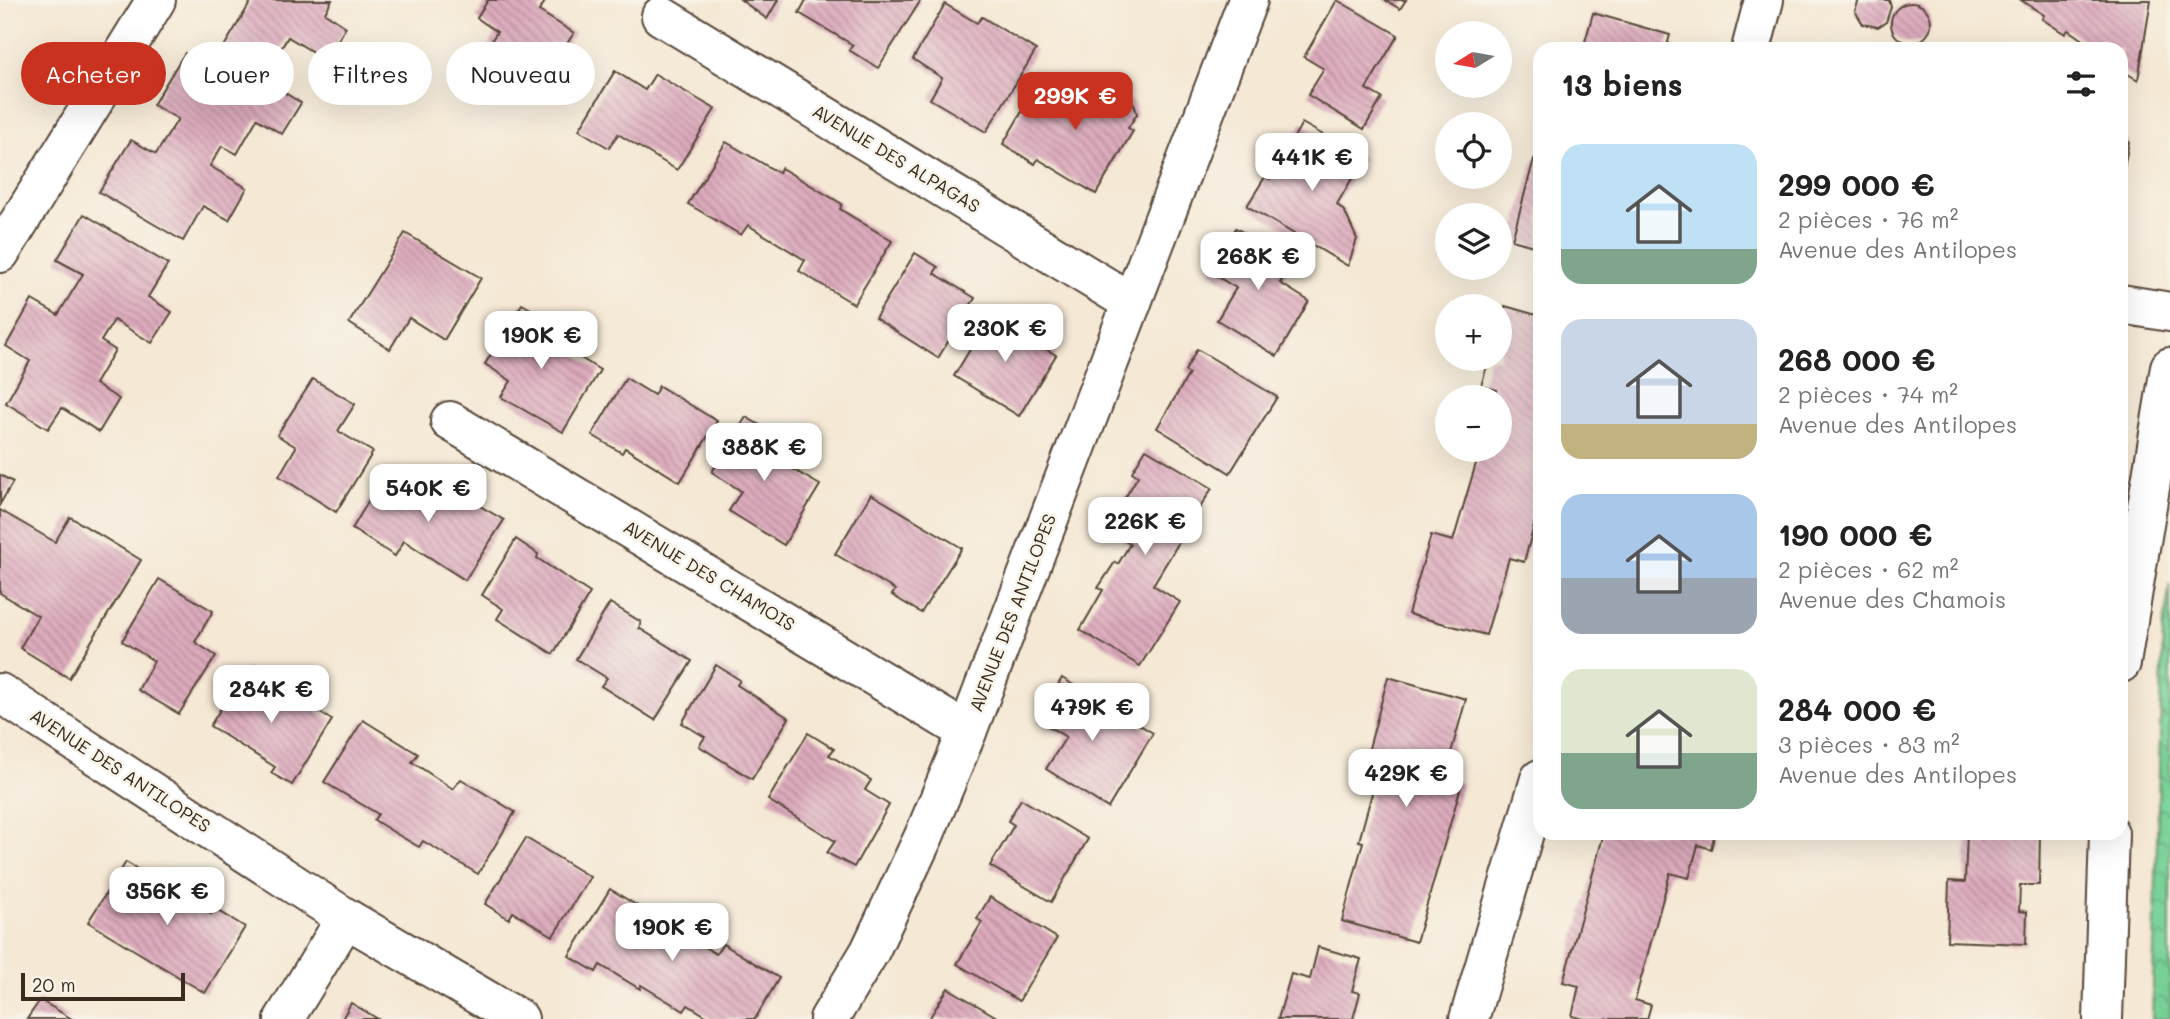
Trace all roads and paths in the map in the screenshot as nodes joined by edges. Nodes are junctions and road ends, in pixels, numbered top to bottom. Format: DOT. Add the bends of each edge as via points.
graph roads {
  1 [pos="156,0"];
  2 [pos="1248,0"];
  3 [pos="1764,0"];
  4 [pos="661,16"];
  5 [pos="1753,42"];
  6 [pos="0,253"];
  7 [pos="1132,303"];
  8 [pos="2128,305"];
  9 [pos="2170,312"];
  10 [pos="2170,367"];
  11 [pos="450,421"];
  12 [pos="2128,621"];
  13 [pos="0,693"];
  14 [pos="967,732"];
  15 [pos="1533,803"];
  16 [pos="2109,840"];
  17 [pos="346,918"];
  18 [pos="284,1019"];
  19 [pos="519,1019"];
  20 [pos="829,1019"];
  21 [pos="1469,1019"];
  22 [pos="2102,1019"];
  1 -- 6 [label="street"];
  2 -- 7 [label="street, AVENUE DES ANTILOPES"];
  3 -- 5 [label="street"];
  4 -- 7 [label="street, AVENUE DES ALPAGAS"];
  7 -- 14 [label="street, AVENUE DES ANTILOPES"];
  8 -- 9 [label="street"];
  10 -- 12 [label="street"];
  11 -- 14 [label="street, AVENUE DES CHAMOIS"];
  13 -- 17 [label="street, AVENUE DES ANTILOPES"];
  14 -- 20 [label="street, AVENUE DES ANTILOPES" via="870,951"];
  15 -- 21 [label="street"];
  16 -- 22 [label="street"];
  17 -- 18 [label="street"];
  17 -- 19 [label="street, AVENUE DES ANTILOPES"];
}
